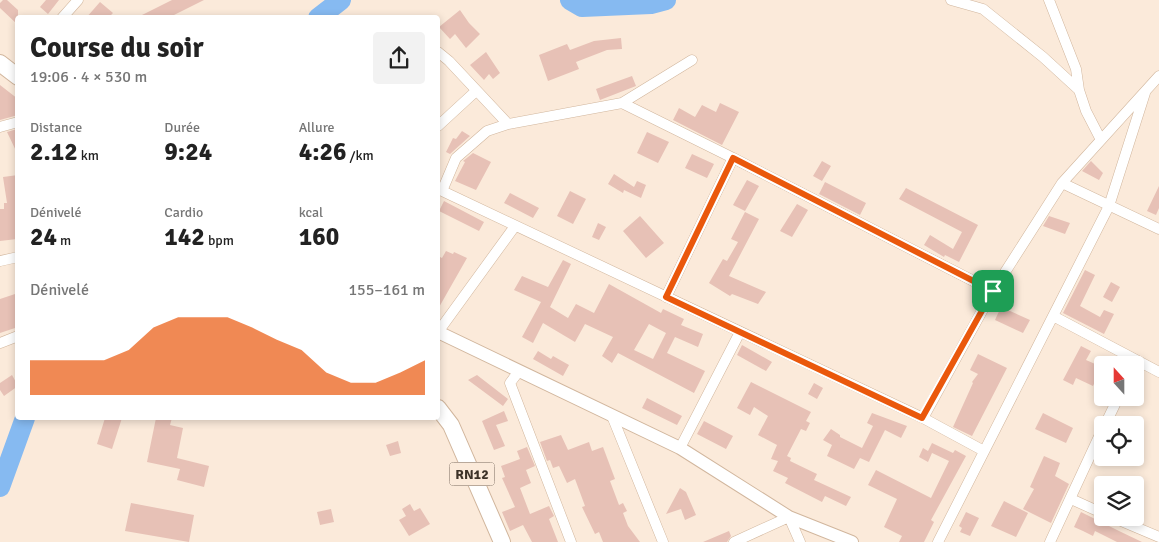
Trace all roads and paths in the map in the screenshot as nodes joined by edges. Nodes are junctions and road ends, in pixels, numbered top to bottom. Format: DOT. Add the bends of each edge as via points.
graph roads {
  1 [pos="78,0"];
  2 [pos="951,0"];
  3 [pos="1049,0"];
  4 [pos="65,15"];
  5 [pos="440,54"];
  6 [pos="692,60"];
  7 [pos="1159,76"];
  8 [pos="1079,90"];
  9 [pos="476,91"];
  10 [pos="1145,93"];
  11 [pos="622,103"];
  12 [pos="15,123"];
  13 [pos="440,124"];
  14 [pos="508,124"];
  15 [pos="0,127"];
  16 [pos="1101,140"];
  17 [pos="733,158"];
  18 [pos="1062,183"];
  19 [pos="440,190"];
  20 [pos="1109,206"];
  21 [pos="515,226"];
  22 [pos="1159,229"];
  23 [pos="15,258"];
  24 [pos="0,261"];
  25 [pos="993,291"];
  26 [pos="666,297"];
  27 [pos="1053,316"];
  28 [pos="440,329"];
  29 [pos="740,332"];
  30 [pos="440,333"];
  31 [pos="15,337"];
  32 [pos="0,343"];
  33 [pos="1122,356"];
  34 [pos="1144,367"];
  35 [pos="519,371"];
  36 [pos="1159,372"];
  37 [pos="440,411"];
  38 [pos="612,416"];
  39 [pos="922,418"];
  40 [pos="680,448"];
  41 [pos="1094,448"];
  42 [pos="984,451"];
  43 [pos="1071,498"];
  44 [pos="1094,508"];
  45 [pos="789,518"];
  46 [pos="1133,526"];
  47 [pos="1159,537"];
  48 [pos="502,542"];
  49 [pos="571,542"];
  50 [pos="663,542"];
  51 [pos="734,542"];
  52 [pos="800,542"];
  53 [pos="852,542"];
  54 [pos="938,542"];
  55 [pos="1050,542"];
  1 -- 4 [label="street"];
  2 -- 8 [label="street" via="983,8"];
  3 -- 8 [label="street" via="1076,69"];
  5 -- 9 [label="street"];
  6 -- 11 [label="street"];
  7 -- 10 [label="street"];
  8 -- 16 [label="street"];
  9 -- 13 [label="street"];
  9 -- 14 [label="street"];
  10 -- 16 [label="street"];
  10 -- 20 [label="street"];
  11 -- 14 [label="street"];
  11 -- 17 [label="street"];
  12 -- 15 [label="street"];
  14 -- 19 [label="street" via="487,131 456,158"];
  16 -- 18 [label="street"];
  17 -- 25 [label="street"];
  17 -- 26 [label="street"];
  18 -- 20 [label="street"];
  18 -- 25 [label="street"];
  19 -- 21 [label="street"];
  20 -- 22 [label="street"];
  20 -- 27 [label="street"];
  21 -- 26 [label="street"];
  21 -- 28 [label="street"];
  23 -- 24 [label="street"];
  25 -- 39 [label="street"];
  26 -- 29 [label="street"];
  27 -- 33 [label="street"];
  27 -- 42 [label="street"];
  29 -- 39 [label="street"];
  29 -- 40 [label="street"];
  30 -- 35 [label="street"];
  31 -- 32 [label="street"];
  34 -- 36 [label="street"];
  35 -- 38 [label="street"];
  35 -- 49 [label="street" via="510,383"];
  37 -- 48 [label="main road, RN12" via="450,425"];
  38 -- 40 [label="street"];
  38 -- 50 [label="street"];
  39 -- 42 [label="street"];
  40 -- 45 [label="street"];
  41 -- 43 [label="street"];
  42 -- 54 [label="street"];
  43 -- 44 [label="street"];
  43 -- 55 [label="street"];
  45 -- 51 [label="street"];
  45 -- 52 [label="street"];
  45 -- 53 [label="street"];
  46 -- 47 [label="street"];
}
